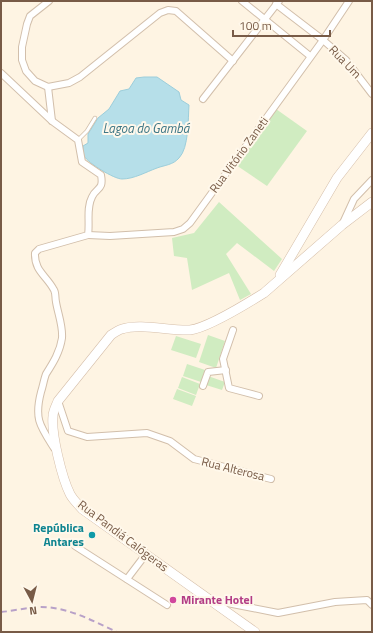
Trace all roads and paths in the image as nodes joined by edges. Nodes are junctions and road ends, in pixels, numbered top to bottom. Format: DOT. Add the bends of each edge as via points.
graph roads {
  1 [pos="49,1"];
  2 [pos="242,1"];
  3 [pos="349,1"];
  4 [pos="278,2"];
  5 [pos="263,19"];
  6 [pos="323,40"];
  7 [pos="310,56"];
  8 [pos="233,61"];
  9 [pos="1,73"];
  10 [pos="48,87"];
  11 [pos="372,94"];
  12 [pos="203,99"];
  13 [pos="95,118"];
  14 [pos="52,121"];
  15 [pos="372,133"];
  16 [pos="78,140"];
  17 [pos="372,180"];
  18 [pos="372,202"];
  19 [pos="342,225"];
  20 [pos="88,235"];
  21 [pos="275,283"];
  22 [pos="233,330"];
  23 [pos="226,370"];
  24 [pos="203,386"];
  25 [pos="259,396"];
  26 [pos="58,401"];
  27 [pos="56,452"];
  28 [pos="271,479"];
  29 [pos="74,546"];
  30 [pos="146,554"];
  31 [pos="127,579"];
  32 [pos="206,598"];
  33 [pos="167,605"];
  34 [pos="372,605"];
  35 [pos="255,632"];
  1 -- 10 [label="street" via="30,16 22,47 22,60 26,71 35,81"];
  2 -- 5 [label="street"];
  3 -- 6 [label="street, Rua Vitório Zaneti"];
  4 -- 5 [label="street"];
  4 -- 6 [label="street, Rua Um"];
  5 -- 7 [label="street"];
  5 -- 8 [label="street"];
  6 -- 7 [label="street, Rua Vitório Zaneti"];
  6 -- 11 [label="street, Rua Um" via="346,60"];
  7 -- 20 [label="street, Rua Vitório Zaneti" via="190,223 183,229 174,232"];
  8 -- 10 [label="street" via="176,11 168,10 160,13 80,77 70,83"];
  8 -- 12 [label="street"];
  9 -- 14 [label="street"];
  10 -- 14 [label="street"];
  13 -- 16 [label="lane"];
  14 -- 16 [label="street"];
  15 -- 21 [label="street" via="337,178"];
  16 -- 20 [label="street" via="82,162 102,175 100,188 92,196"];
  17 -- 19 [label="street" via="354,199"];
  18 -- 19 [label="street, Rua Pandiá Calógeras"];
  19 -- 21 [label="street, Rua Pandiá Calógeras"];
  20 -- 27 [label="street" via="39,249 35,253 39,271 54,290 62,337 54,364 46,376 37,409 42,429"];
  21 -- 26 [label="street, Rua Pandiá Calógeras" via="250,302 206,325 190,330 132,327 121,329 103,344"];
  22 -- 23 [label="street" via="223,359"];
  23 -- 24 [label="street" via="208,372"];
  23 -- 25 [label="street" via="229,388"];
  26 -- 27 [label="street, Rua Pandiá Calógeras" via="52,423"];
  26 -- 28 [label="street, Rua Alterosa" via="68,431 87,437 147,433 170,441 194,459"];
  27 -- 30 [label="street, Rua Pandiá Calógeras" via="65,484 82,509"];
  29 -- 31 [label="street"];
  30 -- 31 [label="street"];
  30 -- 32 [label="street, Rua Pandiá Calógeras"];
  31 -- 33 [label="street"];
  32 -- 34 [label="street" via="278,613 335,602 367,600"];
  32 -- 35 [label="street, Rua Pandiá Calógeras"];
}
